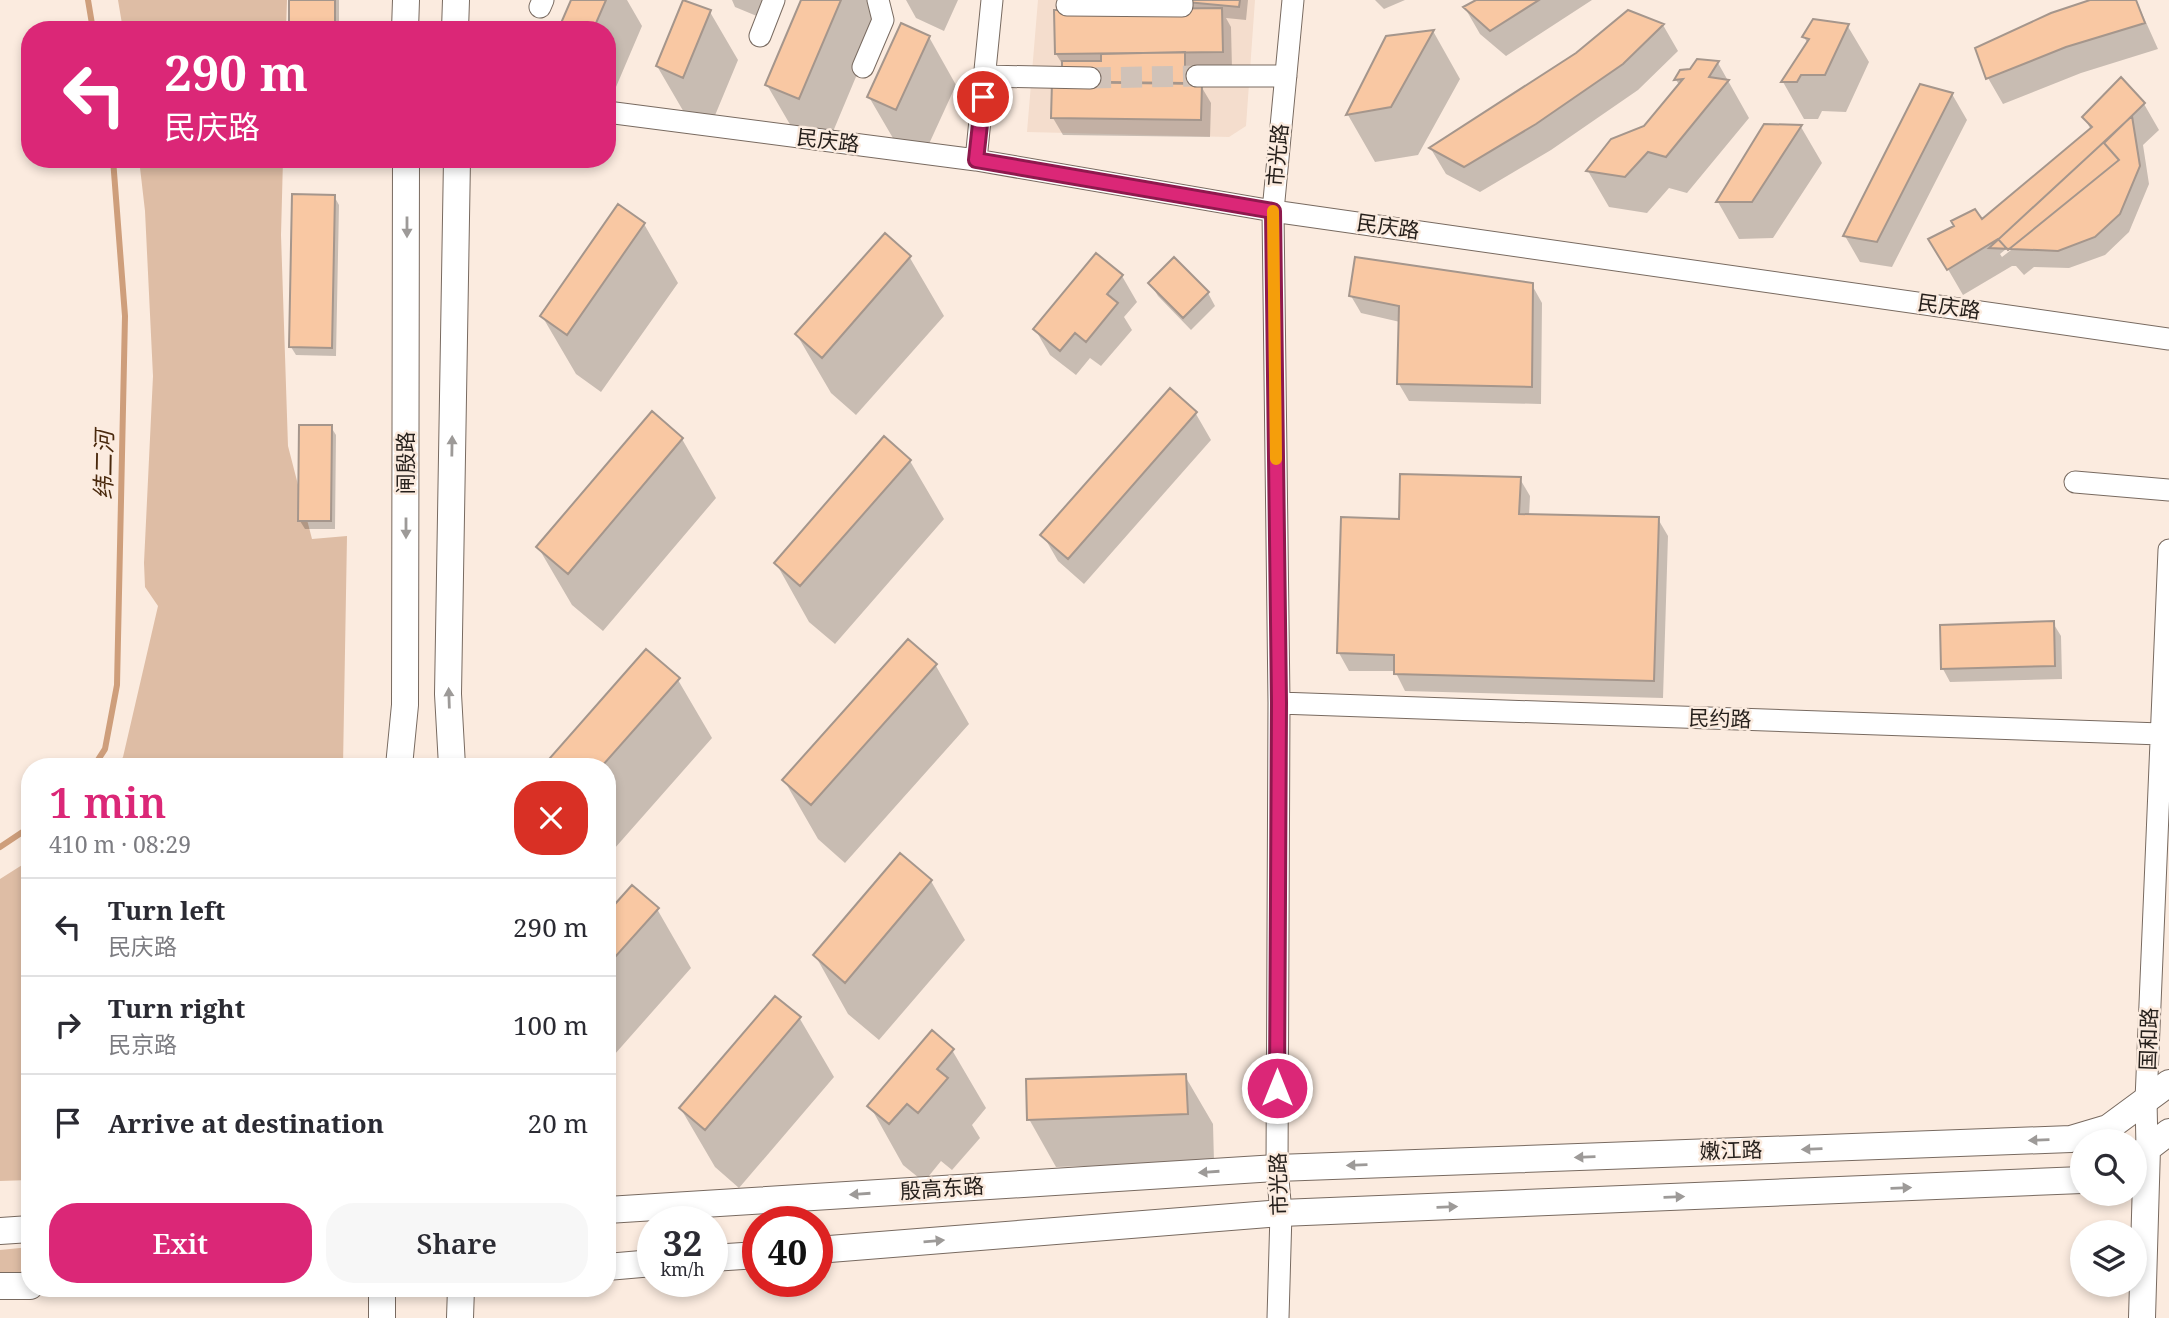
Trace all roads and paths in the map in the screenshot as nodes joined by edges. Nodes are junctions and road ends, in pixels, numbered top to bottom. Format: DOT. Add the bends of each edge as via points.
graph roads {
  1 [pos="405,0"];
  2 [pos="774,0"];
  3 [pos="878,0"];
  4 [pos="992,0"];
  5 [pos="1293,0"];
  6 [pos="1104,2"];
  7 [pos="1182,3"];
  8 [pos="1067,5"];
  9 [pos="405,21"];
  10 [pos="760,36"];
  11 [pos="863,68"];
  12 [pos="985,76"];
  13 [pos="1197,76"];
  14 [pos="1286,76"];
  15 [pos="1090,78"];
  16 [pos="616,113"];
  17 [pos="976,160"];
  18 [pos="406,168"];
  19 [pos="457,168"];
  20 [pos="461,168"];
  21 [pos="455,206"];
  22 [pos="1273,211"];
  23 [pos="2169,340"];
  24 [pos="2075,482"];
  25 [pos="2169,490"];
  26 [pos="2169,551"];
  27 [pos="1279,703"];
  28 [pos="2161,734"];
  29 [pos="400,758"];
  30 [pos="452,758"];
  31 [pos="2169,1083"];
  32 [pos="2146,1100"];
  33 [pos="2143,1129"];
  34 [pos="2169,1132"];
  35 [pos="2147,1148"];
  36 [pos="1277,1168"];
  37 [pos="2070,1180"];
  38 [pos="2141,1206"];
  39 [pos="616,1209"];
  40 [pos="1280,1213"];
  41 [pos="21,1230"];
  42 [pos="0,1231"];
  43 [pos="833,1249"];
  44 [pos="637,1264"];
  45 [pos="616,1266"];
  46 [pos="0,1286"];
  47 [pos="21,1286"];
  48 [pos="382,1297"];
  49 [pos="461,1297"];
  50 [pos="382,1318"];
  51 [pos="460,1318"];
  52 [pos="1278,1318"];
  53 [pos="2142,1318"];
  1 -- 9 [label="main road"];
  2 -- 10 [label="street"];
  3 -- 11 [label="street" via="883,20"];
  4 -- 12 [label="street"];
  5 -- 14 [label="street, 市光路"];
  6 -- 7 [label="street"];
  6 -- 8 [label="street"];
  12 -- 15 [label="street"];
  12 -- 17 [label="street"];
  13 -- 14 [label="street"];
  14 -- 22 [label="street, 市光路"];
  16 -- 17 [label="street, 民庆路"];
  17 -- 22 [label="street, 民庆路"];
  18 -- 29 [label="main road, 闸殷路, one-way" via="405,705"];
  19 -- 21 [label="main road"];
  20 -- 21 [label="street"];
  30 -- 21 [label="main road, one-way" via="448,694"];
  22 -- 23 [label="street, 民庆路"];
  22 -- 27 [label="street, 市光路"];
  24 -- 25 [label="street"];
  26 -- 28 [label="street, 国和路"];
  27 -- 28 [label="street, 民约路"];
  27 -- 36 [label="street, 市光路"];
  28 -- 32 [label="street, 国和路"];
  31 -- 32 [label="main road, 嫩江路"];
  32 -- 33 [label="street, 国和路"];
  32 -- 36 [label="main road, 嫩江路, one-way" via="2108,1128 2071,1139"];
  34 -- 35 [label="main road"];
  36 -- 39 [label="main road, 殷高东路, one-way"];
  36 -- 40 [label="street, 市光路"];
  40 -- 37 [label="main road, 嫩江路, one-way"];
  38 -- 53 [label="main road, 国和路"];
  43 -- 40 [label="main road, one-way"];
  40 -- 52 [label="street, 市光路"];
  41 -- 42 [label="main road"];
  44 -- 45 [label="main road"];
  46 -- 47 [label="main road"];
  48 -- 50 [label="main road"];
  49 -- 51 [label="main road"];
}
